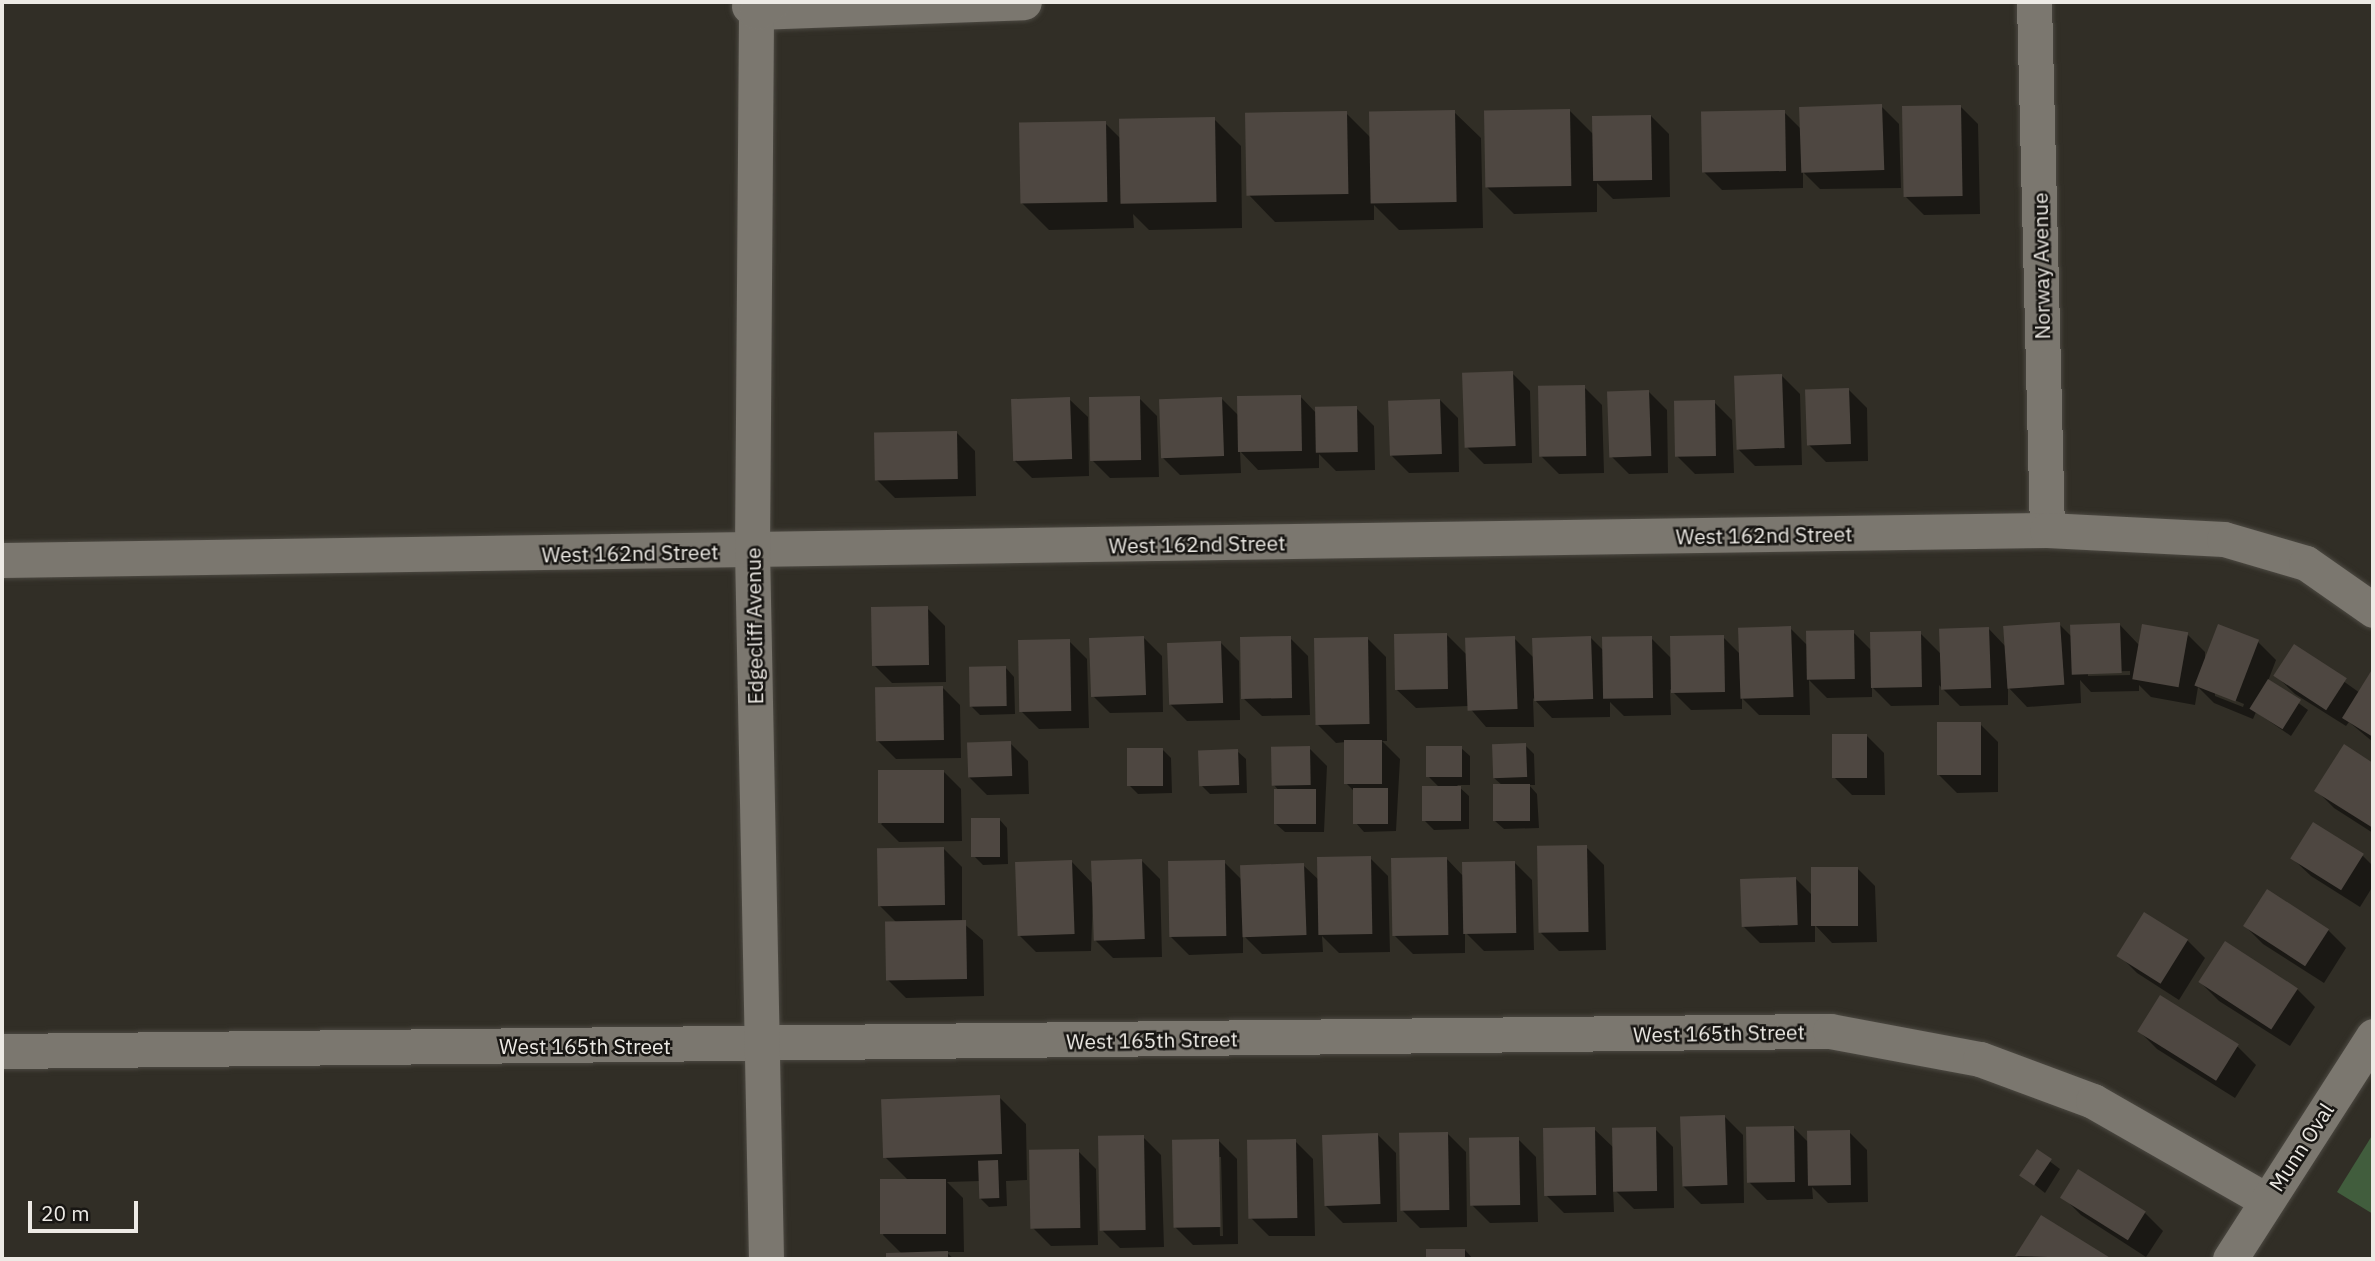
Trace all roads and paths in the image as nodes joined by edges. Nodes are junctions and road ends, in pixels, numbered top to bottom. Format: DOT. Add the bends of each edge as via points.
graph roads {
  1 [pos="1024,2"];
  2 [pos="2034,2"];
  3 [pos="757,5"];
  4 [pos="2047,530"];
  5 [pos="752,551"];
  6 [pos="2,559"];
  7 [pos="2373,610"];
  8 [pos="2373,1036"];
  9 [pos="764,1045"];
  10 [pos="2,1051"];
  11 [pos="2266,1200"];
  12 [pos="766,1259"];
  13 [pos="2230,1259"];
  1 -- 3 [label="street"];
  2 -- 4 [label="street, Norway Avenue"];
  3 -- 5 [label="street, Edgecliff Avenue"];
  4 -- 5 [label="street, West 162nd Street"];
  4 -- 7 [label="street, West 162nd Street" via="2224,539 2306,563"];
  5 -- 6 [label="street, West 162nd Street"];
  5 -- 9 [label="street, Edgecliff Avenue"];
  8 -- 11 [label="street, Munn Oval"];
  9 -- 10 [label="street, West 165th Street"];
  9 -- 11 [label="street, West 165th Street" via="1830,1031 1903,1041 1980,1059 2092,1101"];
  9 -- 12 [label="street, Edgecliff Avenue"];
  11 -- 13 [label="street, Munn Oval"];
}
